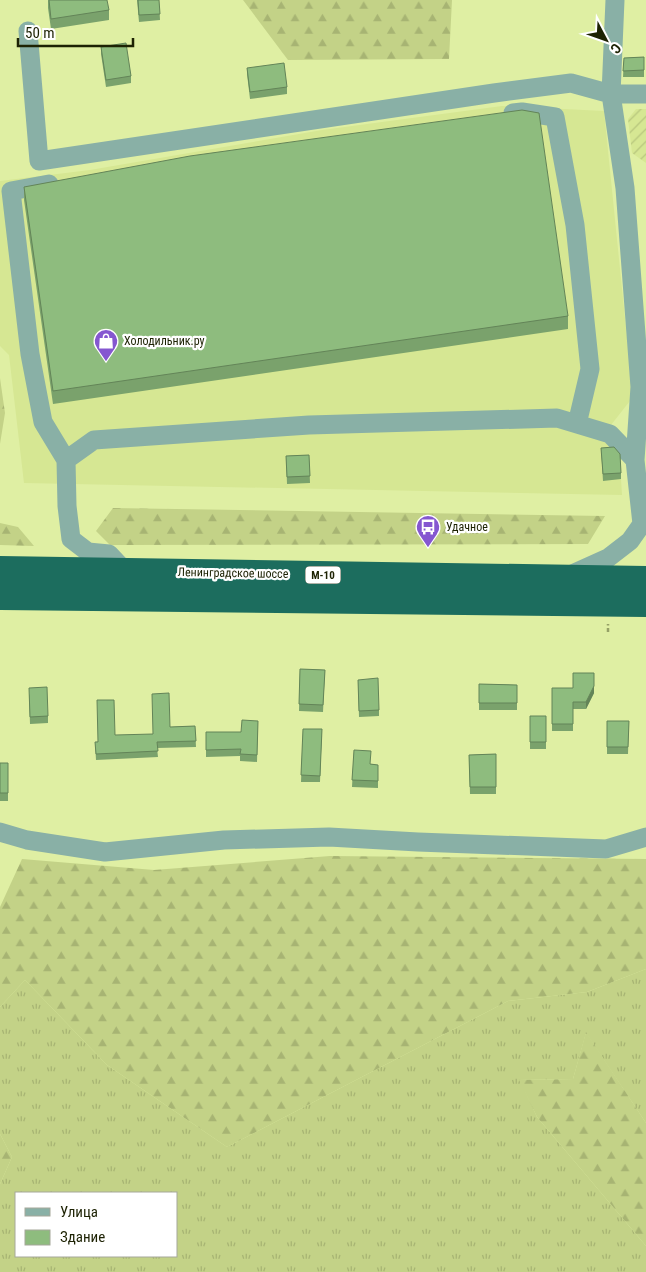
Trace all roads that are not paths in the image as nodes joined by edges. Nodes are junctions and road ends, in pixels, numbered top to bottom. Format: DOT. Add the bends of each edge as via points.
graph roads {
  1 [pos="615,0"];
  2 [pos="28,31"];
  3 [pos="611,94"];
  4 [pos="646,94"];
  5 [pos="492,116"];
  6 [pos="67,180"];
  7 [pos="577,424"];
  8 [pos="646,430"];
  9 [pos="66,460"];
  10 [pos="635,460"];
  11 [pos="643,495"];
  12 [pos="644,525"];
  13 [pos="0,570"];
  14 [pos="126,572"];
  15 [pos="562,578"];
  16 [pos="646,580"];
  17 [pos="0,596"];
  18 [pos="646,603"];
  19 [pos="0,832"];
  20 [pos="646,838"];
  1 -- 3 [label="lane"];
  2 -- 3 [label="lane" via="39,161 571,83"];
  3 -- 4 [label="lane"];
  3 -- 10 [label="lane" via="625,188 640,387"];
  5 -- 7 [label="lane" via="522,112 556,117 575,225 590,369"];
  6 -- 9 [label="lane" via="11,191 30,354 42,422"];
  7 -- 9 [label="lane" via="557,418 300,425 94,440"];
  7 -- 10 [label="lane" via="610,434"];
  8 -- 10 [label="lane"];
  9 -- 14 [label="lane" via="72,540 88,552 109,554"];
  10 -- 11 [label="lane"];
  11 -- 12 [label="lane"];
  12 -- 15 [label="lane" via="608,558"];
  13 -- 14 [label="highway, Ленинградское шоссе / М-10"];
  14 -- 15 [label="highway, Ленинградское шоссе / М-10"];
  15 -- 16 [label="highway, Ленинградское шоссе / М-10"];
  17 -- 18 [label="highway, Ленинградское шоссе / М-10"];
  19 -- 20 [label="lane" via="27,840 105,852 224,840 329,837 606,849"];
}
